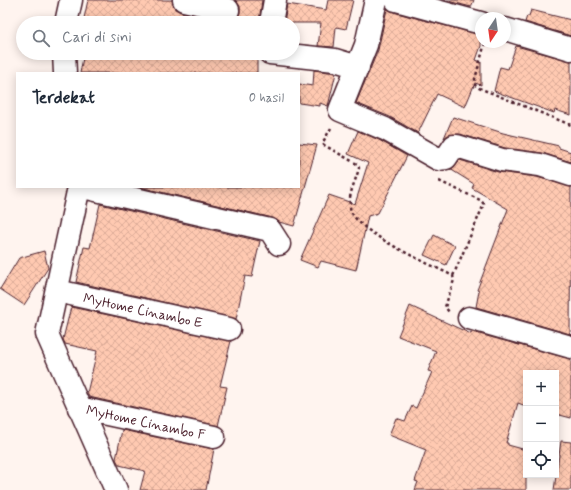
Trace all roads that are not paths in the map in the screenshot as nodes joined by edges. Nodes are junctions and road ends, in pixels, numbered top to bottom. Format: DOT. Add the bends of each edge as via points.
graph roads {
  1 [pos="71,0"];
  2 [pos="184,0"];
  3 [pos="275,0"];
  4 [pos="376,0"];
  5 [pos="396,0"];
  6 [pos="228,10"];
  7 [pos="68,16"];
  8 [pos="272,16"];
  9 [pos="475,21"];
  10 [pos="511,32"];
  11 [pos="571,49"];
  12 [pos="300,56"];
  13 [pos="64,60"];
  14 [pos="358,67"];
  15 [pos="65,72"];
  16 [pos="571,175"];
  17 [pos="80,188"];
  18 [pos="87,188"];
  19 [pos="279,244"];
  20 [pos="57,291"];
  21 [pos="469,318"];
  22 [pos="229,329"];
  23 [pos="571,347"];
  24 [pos="79,408"];
  25 [pos="107,413"];
  26 [pos="214,437"];
  27 [pos="98,450"];
  28 [pos="116,490"];
  1 -- 7 [label="street"];
  2 -- 6 [label="street"];
  3 -- 8 [label="street"];
  4 -- 14 [label="street" via="366,45"];
  5 -- 9 [label="street"];
  10 -- 11 [label="street"];
  12 -- 14 [label="street" via="335,60"];
  13 -- 15 [label="street"];
  14 -- 16 [label="street" via="340,110 385,129 438,159 446,158 454,146 457,146 502,160 540,165"];
  17 -- 20 [label="street"];
  18 -- 19 [label="street" via="270,230"];
  20 -- 22 [label="street, MyHome Cinambo E"];
  20 -- 24 [label="street" via="47,334"];
  21 -- 23 [label="street"];
  24 -- 25 [label="street, MyHome Cinambo F"];
  24 -- 27 [label="street"];
  25 -- 26 [label="street, MyHome Cinambo F"];
  25 -- 27 [label="street"];
  27 -- 28 [label="street"];
}
